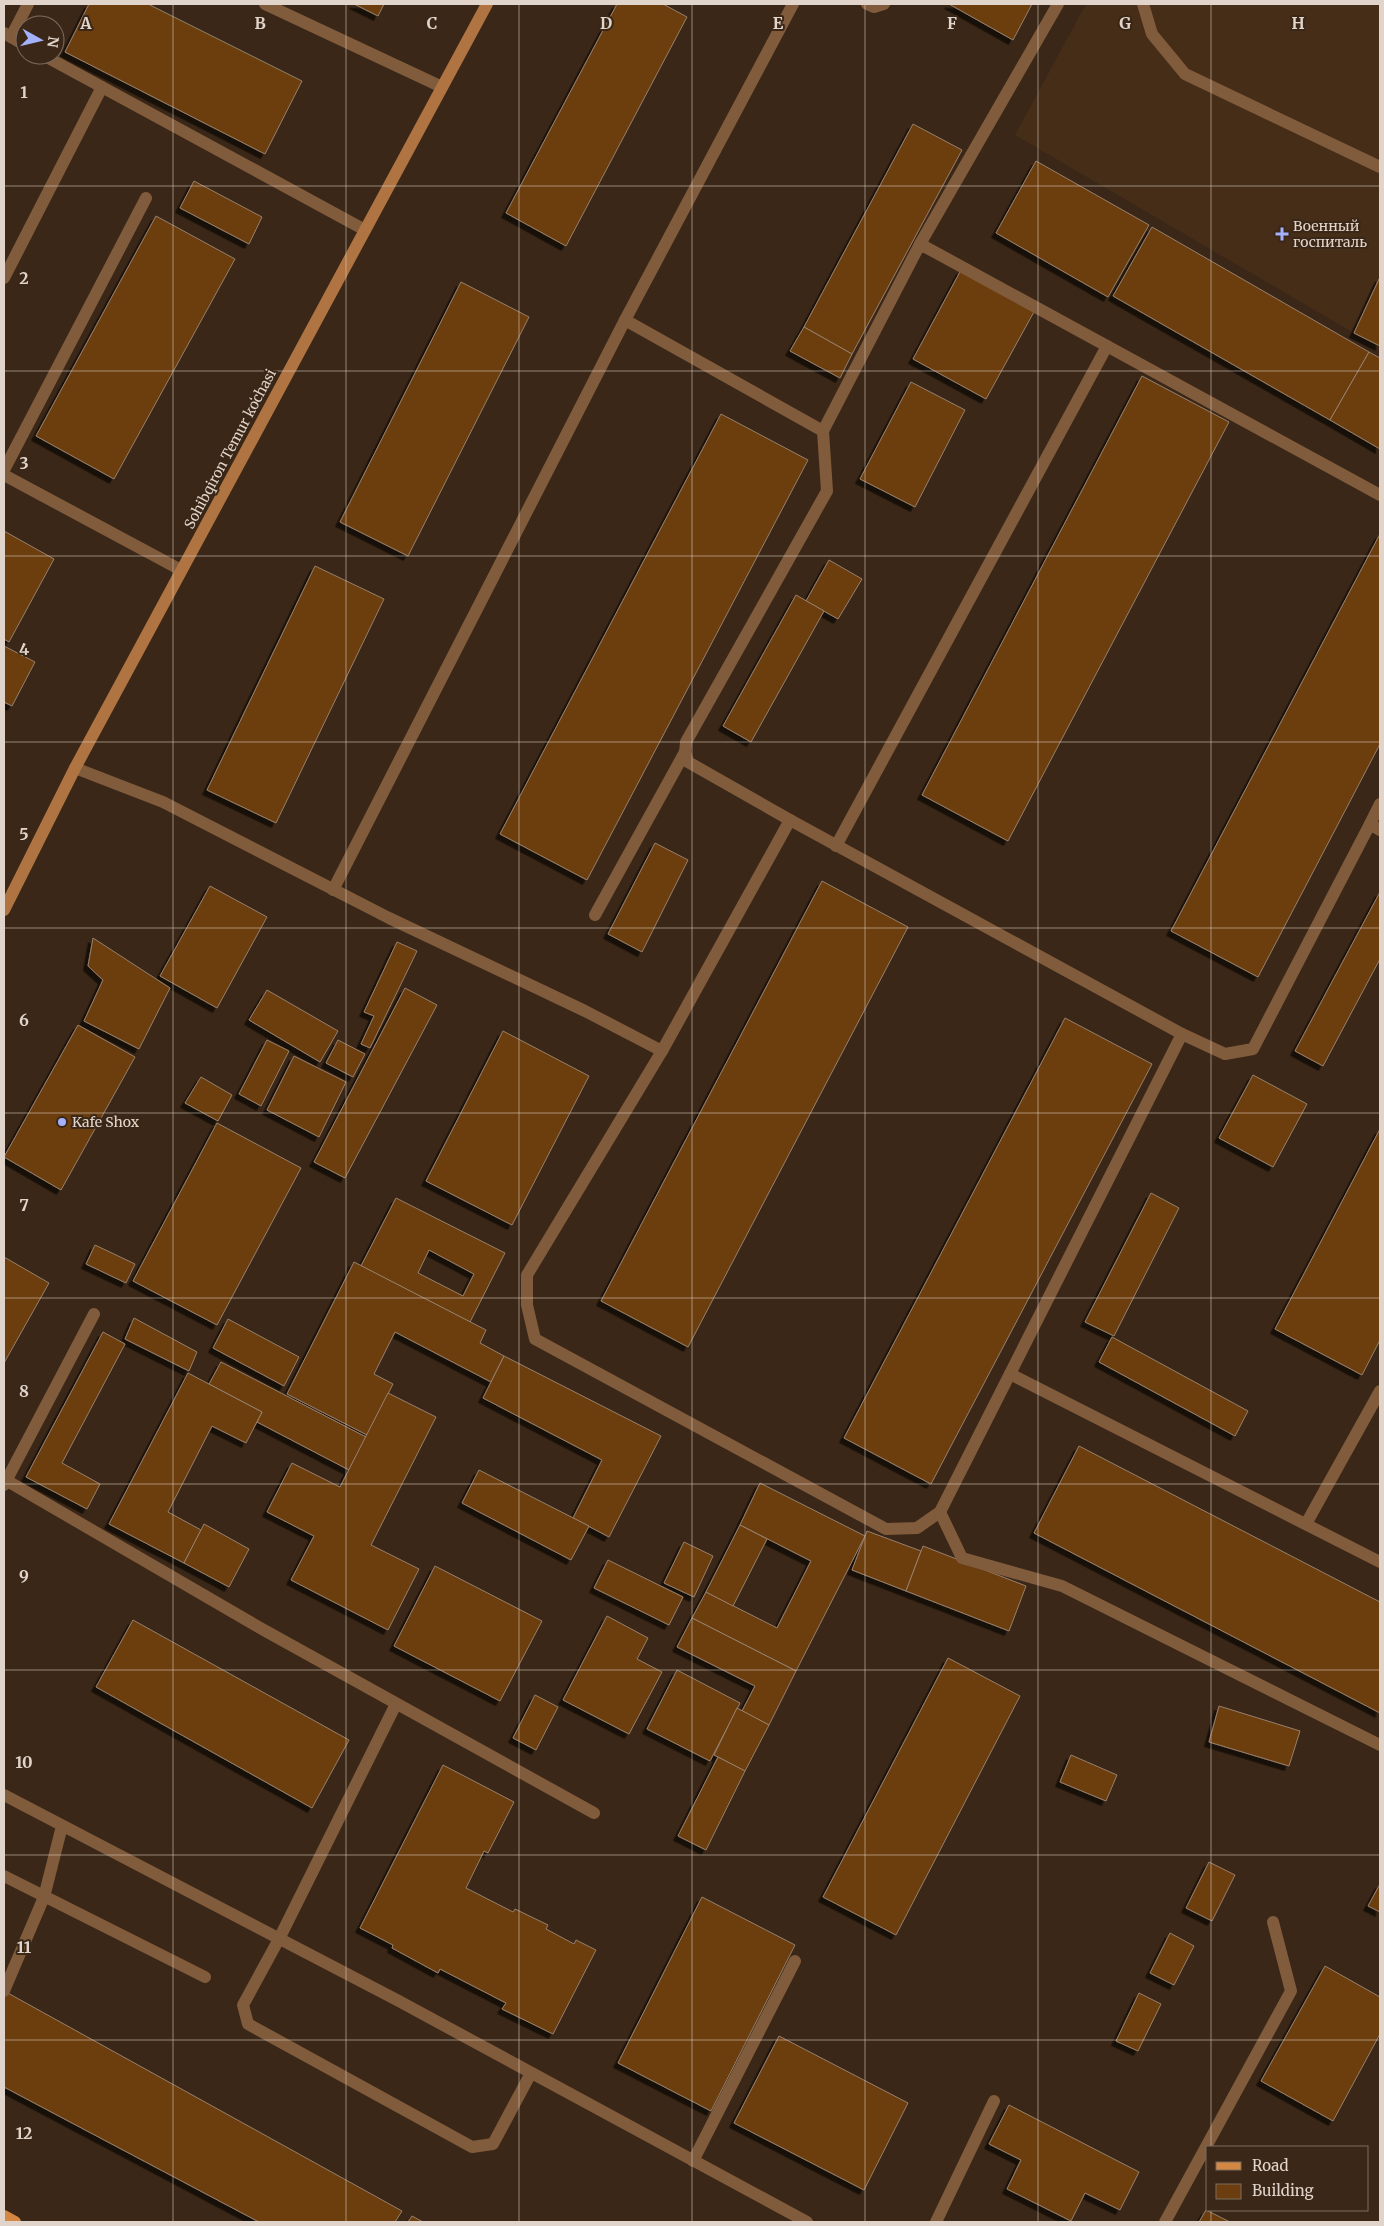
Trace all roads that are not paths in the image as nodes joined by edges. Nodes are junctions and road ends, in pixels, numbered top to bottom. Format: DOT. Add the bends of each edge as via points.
graph roads {
  1 [pos="28,4"];
  2 [pos="265,4"];
  3 [pos="487,4"];
  4 [pos="793,4"];
  5 [pos="867,4"];
  6 [pos="884,4"];
  7 [pos="1058,4"];
  8 [pos="1143,4"];
  9 [pos="7,35"];
  10 [pos="61,65"];
  11 [pos="102,88"];
  12 [pos="442,88"];
  13 [pos="1380,167"];
  14 [pos="146,198"];
  15 [pos="365,230"];
  16 [pos="920,244"];
  17 [pos="4,278"];
  18 [pos="625,320"];
  19 [pos="1107,346"];
  20 [pos="822,431"];
  21 [pos="4,470"];
  22 [pos="4,475"];
  23 [pos="1380,495"];
  24 [pos="181,570"];
  25 [pos="685,752"];
  26 [pos="75,768"];
  27 [pos="1380,804"];
  28 [pos="790,820"];
  29 [pos="1375,827"];
  30 [pos="836,846"];
  31 [pos="333,890"];
  32 [pos="4,910"];
  33 [pos="595,915"];
  34 [pos="1182,1034"];
  35 [pos="662,1051"];
  36 [pos="94,1314"];
  37 [pos="1010,1374"];
  38 [pos="1380,1391"];
  39 [pos="5,1481"];
  40 [pos="940,1512"];
  41 [pos="1306,1524"];
  42 [pos="1380,1562"];
  43 [pos="396,1704"];
  44 [pos="1380,1745"];
  45 [pos="4,1795"];
  46 [pos="594,1813"];
  47 [pos="62,1826"];
  48 [pos="4,1876"];
  49 [pos="44,1897"];
  50 [pos="1273,1922"];
  51 [pos="279,1939"];
  52 [pos="795,1961"];
  53 [pos="205,1977"];
  54 [pos="4,1991"];
  55 [pos="531,2073"];
  56 [pos="994,2101"];
  57 [pos="1206,2146"];
  58 [pos="1206,2147"];
  59 [pos="693,2161"];
  60 [pos="4,2216"];
  61 [pos="15,2222"];
  62 [pos="807,2222"];
  63 [pos="936,2222"];
  64 [pos="1165,2222"];
  1 -- 9 [label="lane"];
  2 -- 12 [label="lane"];
  3 -- 12 [label="main road, Sohibqiron Temur koʻchasi"];
  4 -- 18 [label="lane"];
  5 -- 6 [label="lane" via="874,7"];
  7 -- 16 [label="lane"];
  8 -- 13 [label="lane" via="1152,34 1185,74"];
  10 -- 11 [label="lane"];
  11 -- 15 [label="lane"];
  11 -- 17 [label="lane"];
  12 -- 15 [label="main road, Sohibqiron Temur koʻchasi"];
  14 -- 21 [label="lane"];
  15 -- 24 [label="main road, Sohibqiron Temur koʻchasi"];
  16 -- 19 [label="lane"];
  16 -- 20 [label="lane"];
  18 -- 20 [label="lane"];
  18 -- 31 [label="lane"];
  19 -- 23 [label="lane"];
  19 -- 30 [label="lane"];
  20 -- 25 [label="lane" via="827,491 686,742"];
  22 -- 24 [label="lane"];
  24 -- 26 [label="main road, Sohibqiron Temur koʻchasi"];
  25 -- 28 [label="lane" via="688,762"];
  25 -- 33 [label="lane"];
  26 -- 31 [label="lane" via="163,802"];
  26 -- 32 [label="main road, Sohibqiron Temur koʻchasi"];
  27 -- 29 [label="lane"];
  28 -- 30 [label="lane"];
  28 -- 35 [label="lane"];
  29 -- 34 [label="lane" via="1253,1049 1225,1054"];
  30 -- 34 [label="lane"];
  31 -- 35 [label="lane"];
  34 -- 37 [label="lane"];
  35 -- 40 [label="lane" via="527,1275 527,1305 535,1339 886,1529 917,1528"];
  36 -- 39 [label="lane"];
  37 -- 40 [label="lane"];
  37 -- 41 [label="lane"];
  38 -- 41 [label="lane"];
  39 -- 43 [label="lane"];
  40 -- 44 [label="lane" via="962,1558 1062,1586"];
  41 -- 42 [label="lane"];
  43 -- 46 [label="lane"];
  43 -- 51 [label="lane"];
  45 -- 47 [label="lane"];
  47 -- 49 [label="lane"];
  47 -- 51 [label="lane"];
  48 -- 49 [label="lane"];
  49 -- 53 [label="lane"];
  49 -- 54 [label="lane"];
  50 -- 57 [label="lane" via="1291,1990"];
  51 -- 55 [label="lane"];
  51 -- 55 [label="lane" via="243,2005 248,2024 472,2147 492,2144"];
  52 -- 59 [label="lane"];
  55 -- 59 [label="lane"];
  56 -- 63 [label="lane"];
  58 -- 64 [label="lane"];
  59 -- 62 [label="lane"];
  60 -- 61 [label="main road"];
}
